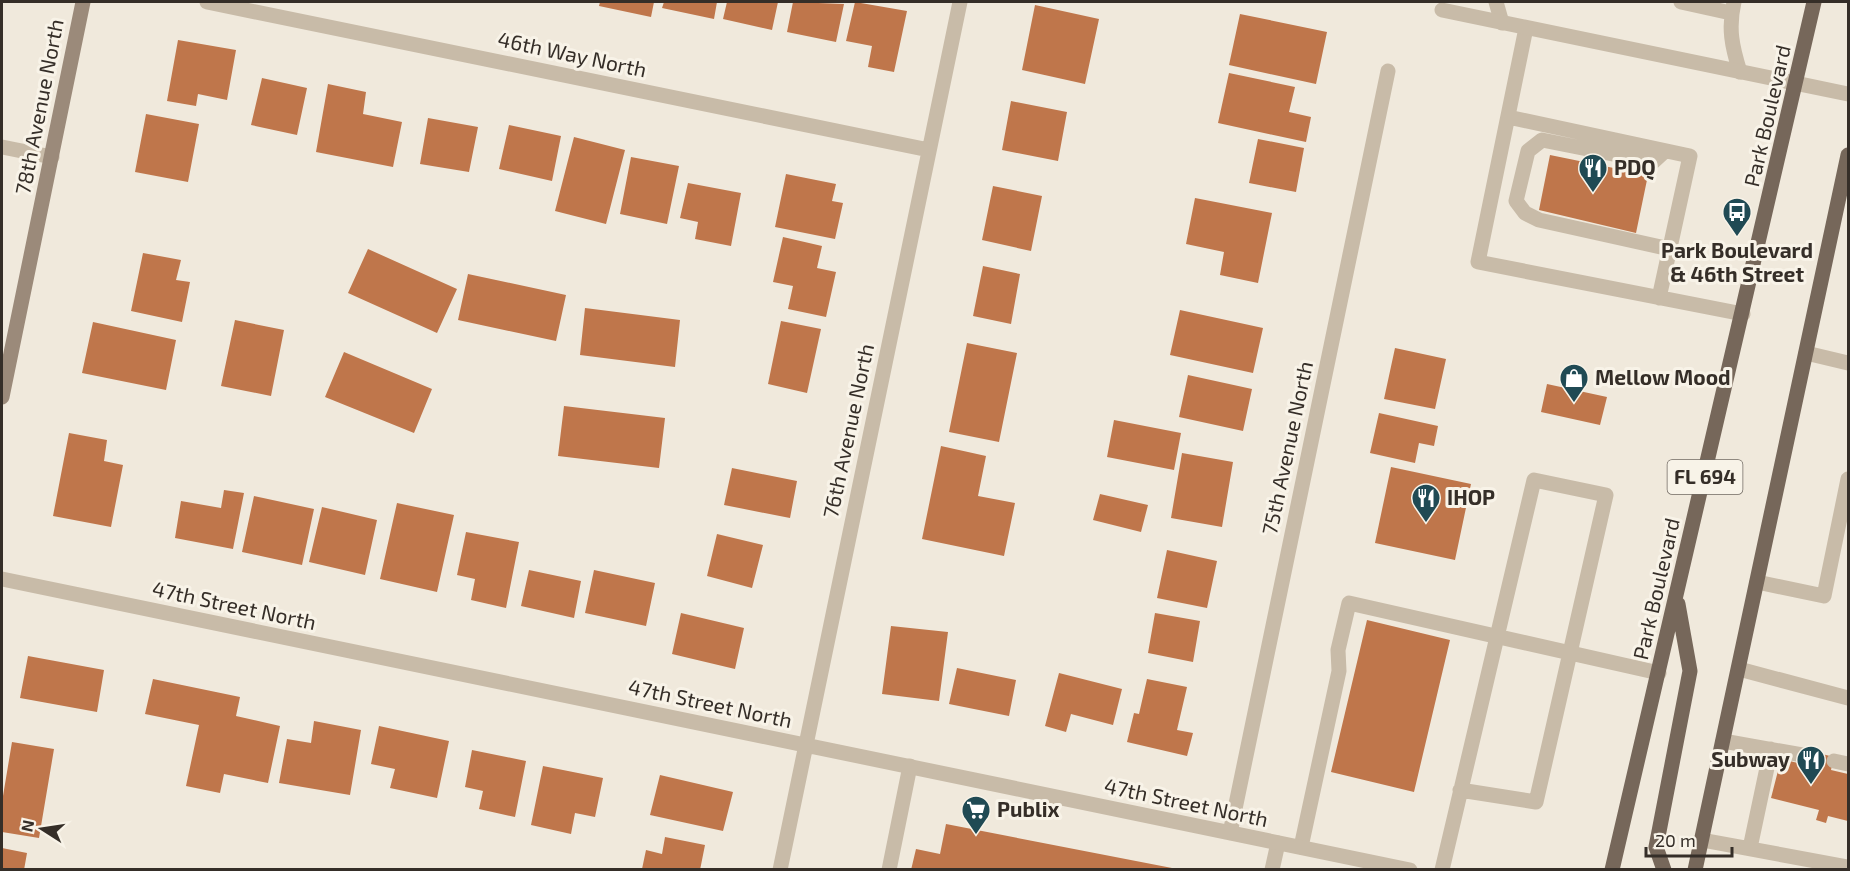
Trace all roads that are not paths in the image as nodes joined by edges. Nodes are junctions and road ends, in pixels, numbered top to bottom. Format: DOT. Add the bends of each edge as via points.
graph roads {
  1 [pos="83,2"];
  2 [pos="207,2"];
  3 [pos="960,2"];
  4 [pos="1496,2"];
  5 [pos="1681,2"];
  6 [pos="1815,2"];
  7 [pos="1732,7"];
  8 [pos="1442,10"];
  9 [pos="1502,23"];
  10 [pos="1526,28"];
  11 [pos="1388,70"];
  12 [pos="1740,72"];
  13 [pos="1797,84"];
  14 [pos="1848,94"];
  15 [pos="1508,117"];
  16 [pos="2,147"];
  17 [pos="929,150"];
  18 [pos="1665,151"];
  19 [pos="1848,155"];
  20 [pos="52,157"];
  21 [pos="1845,189"];
  22 [pos="1670,249"];
  23 [pos="1659,298"];
  24 [pos="1743,314"];
  25 [pos="1806,353"];
  26 [pos="1848,363"];
  27 [pos="2,397"];
  28 [pos="1848,479"];
  29 [pos="2,579"];
  30 [pos="1757,582"];
  31 [pos="1677,595"];
  32 [pos="1496,637"];
  33 [pos="1570,654"];
  34 [pos="1738,669"];
  35 [pos="1659,673"];
  36 [pos="1848,698"];
  37 [pos="1723,741"];
  38 [pos="806,745"];
  39 [pos="1771,749"];
  40 [pos="1808,756"];
  41 [pos="910,766"];
  42 [pos="1460,790"];
  43 [pos="1230,833"];
  44 [pos="1702,840"];
  45 [pos="1278,843"];
  46 [pos="1301,847"];
  47 [pos="1750,848"];
  48 [pos="1848,867"];
  49 [pos="780,870"];
  50 [pos="889,870"];
  51 [pos="1272,870"];
  52 [pos="1410,870"];
  53 [pos="1442,870"];
  54 [pos="1612,870"];
  55 [pos="1664,870"];
  56 [pos="1695,870"];
  1 -- 20 [label="street, 78th Avenue North"];
  2 -- 17 [label="street, 46th Way North"];
  3 -- 17 [label="street, 76th Avenue North"];
  4 -- 9 [label="street"];
  5 -- 7 [label="street"];
  6 -- 13 [label="main road, Park Boulevard / FL 694"];
  7 -- 12 [label="street" via="1729,23"];
  8 -- 9 [label="street"];
  9 -- 10 [label="street"];
  10 -- 12 [label="street"];
  10 -- 15 [label="street"];
  11 -- 43 [label="street, 75th Avenue North"];
  12 -- 13 [label="street"];
  13 -- 14 [label="street"];
  13 -- 24 [label="main road, Park Boulevard / FL 694"];
  15 -- 18 [label="street"];
  15 -- 23 [label="street" via="1478,262"];
  16 -- 20 [label="street"];
  17 -- 38 [label="street, 76th Avenue North"];
  18 -- 22 [label="street" via="1690,156"];
  18 -- 22 [label="street" via="1653,162 1542,140 1528,151 1516,201 1525,213 1539,220"];
  19 -- 21 [label="main road"];
  20 -- 27 [label="street, 78th Avenue North"];
  21 -- 25 [label="main road"];
  22 -- 23 [label="street"];
  23 -- 24 [label="street"];
  24 -- 31 [label="main road, Park Boulevard / FL 694"];
  25 -- 26 [label="street"];
  25 -- 30 [label="main road"];
  28 -- 30 [label="street" via="1824,596"];
  29 -- 38 [label="street, 47th Street North"];
  30 -- 34 [label="main road"];
  31 -- 35 [label="main road, Park Boulevard / FL 694"];
  31 -- 55 [label="main road" via="1690,671 1656,847"];
  32 -- 33 [label="street"];
  32 -- 33 [label="street" via="1534,480 1606,495"];
  32 -- 42 [label="street"];
  32 -- 46 [label="street" via="1349,603 1338,650 1339,671"];
  33 -- 35 [label="street"];
  33 -- 42 [label="street" via="1536,802"];
  34 -- 36 [label="street"];
  34 -- 37 [label="main road"];
  35 -- 54 [label="main road, Park Boulevard / FL 694"];
  37 -- 39 [label="street"];
  37 -- 44 [label="main road"];
  38 -- 41 [label="street, 47th Street North"];
  38 -- 49 [label="street, 76th Avenue North"];
  39 -- 40 [label="street"];
  39 -- 47 [label="street"];
  41 -- 43 [label="street, 47th Street North"];
  41 -- 50 [label="street"];
  42 -- 53 [label="street"];
  43 -- 45 [label="street, 47th Street North"];
  44 -- 47 [label="street"];
  44 -- 56 [label="main road"];
  45 -- 46 [label="street, 47th Street North"];
  45 -- 51 [label="street"];
  46 -- 52 [label="street, 47th Street North"];
  47 -- 48 [label="street"];
}
